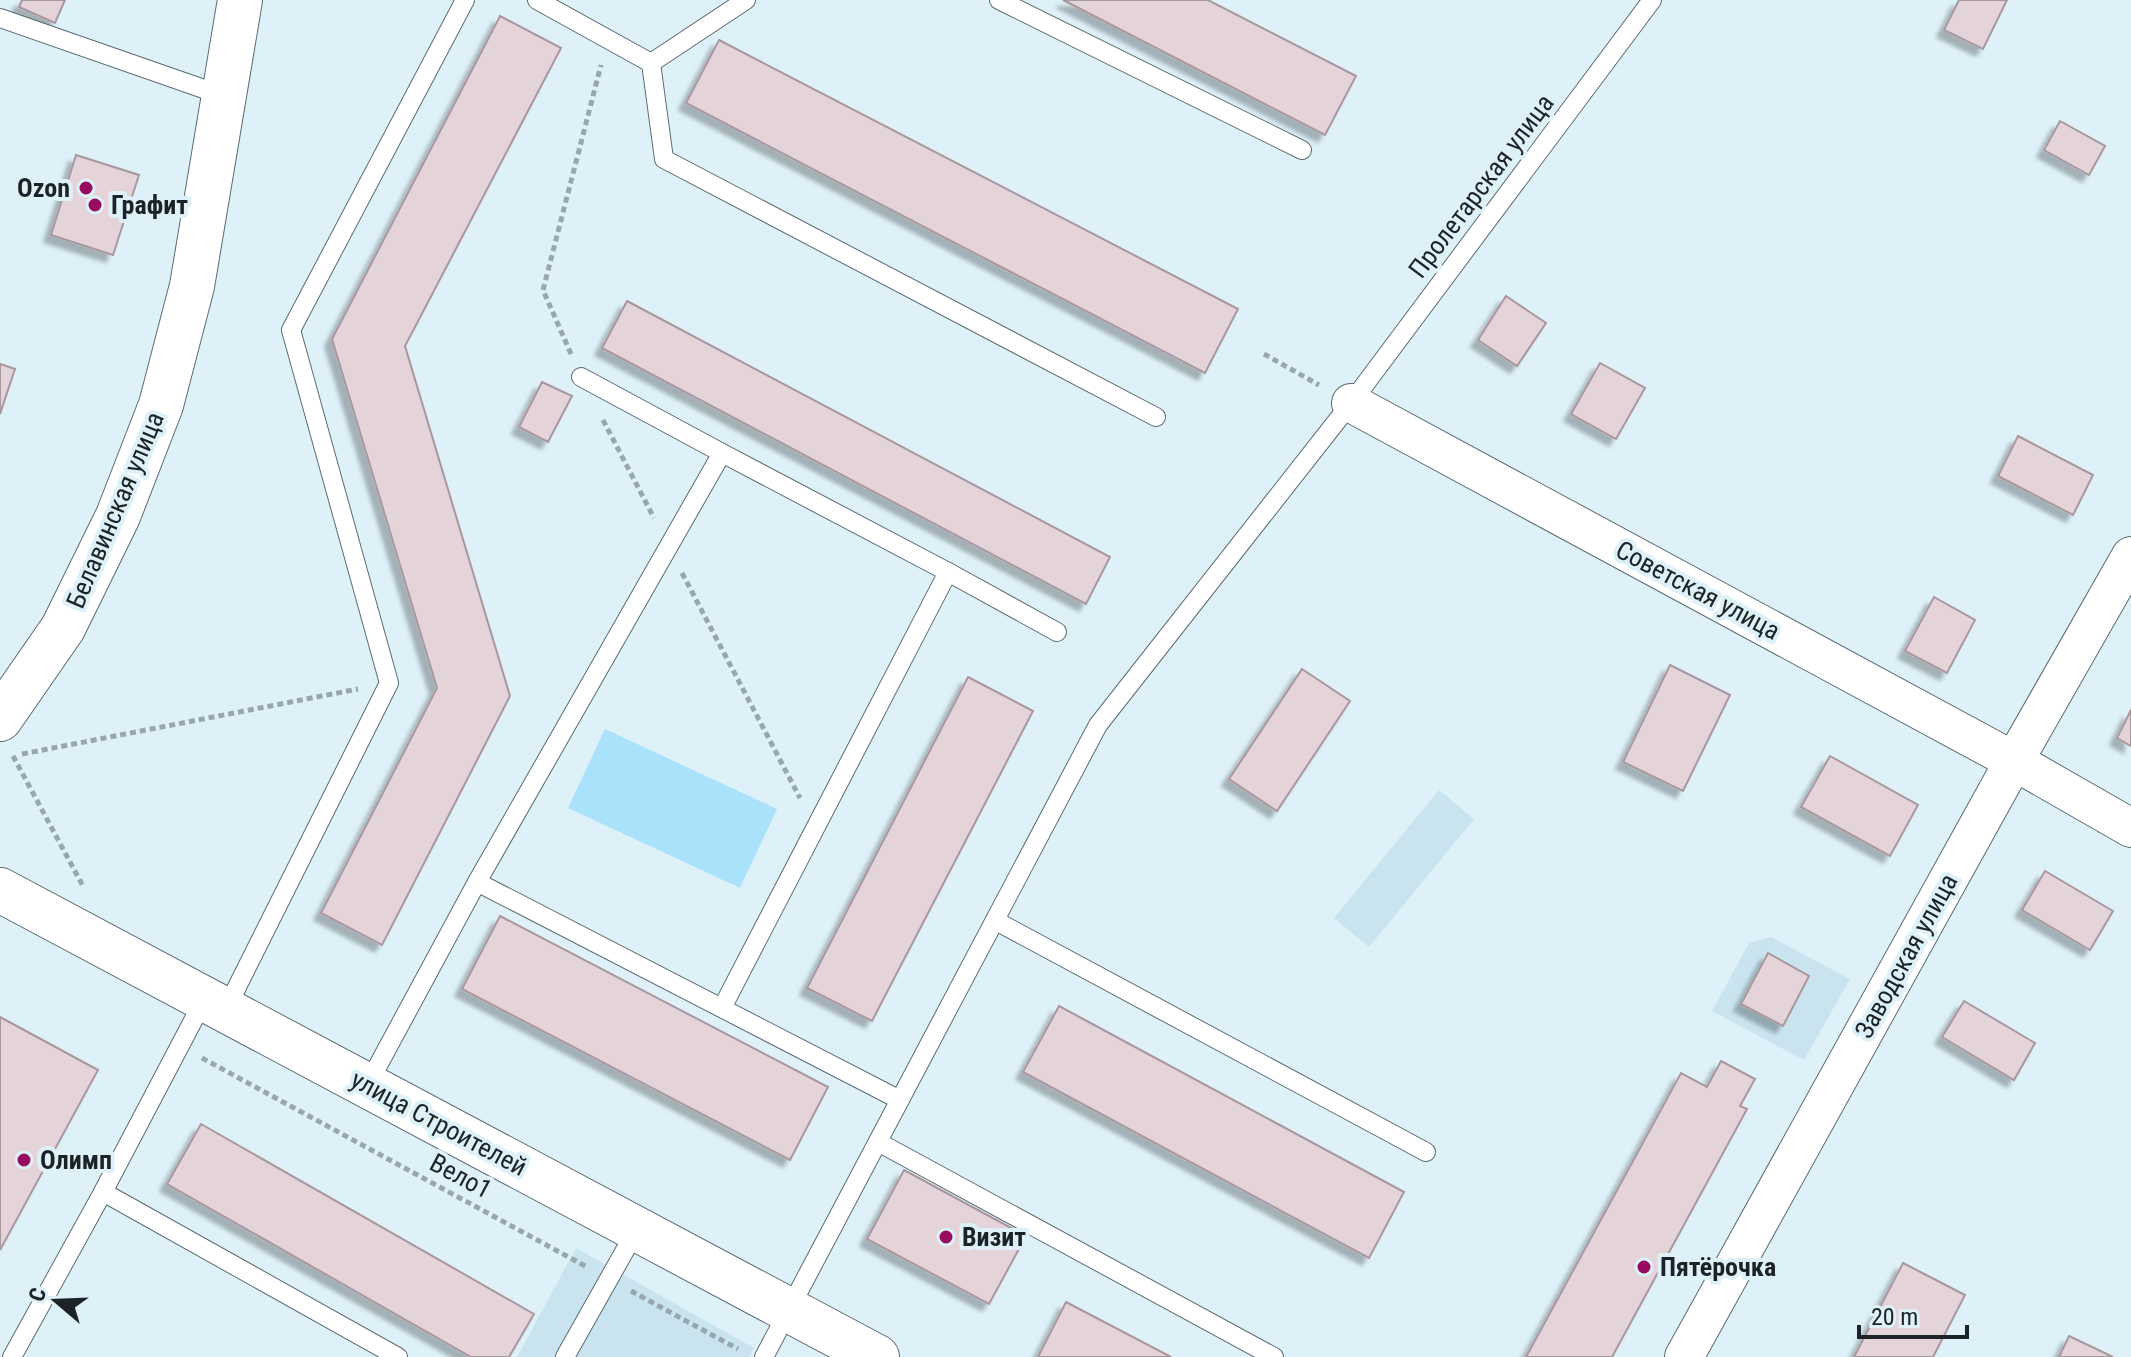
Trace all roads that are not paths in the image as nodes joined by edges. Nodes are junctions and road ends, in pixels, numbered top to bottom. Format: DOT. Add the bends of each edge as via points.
graph roads {
  1 [pos="240,0"];
  2 [pos="465,0"];
  3 [pos="537,0"];
  4 [pos="746,0"];
  5 [pos="999,0"];
  6 [pos="1652,0"];
  7 [pos="0,18"];
  8 [pos="651,63"];
  9 [pos="224,96"];
  10 [pos="1302,150"];
  11 [pos="581,377"];
  12 [pos="1351,403"];
  13 [pos="1156,417"];
  14 [pos="722,453"];
  15 [pos="2131,556"];
  16 [pos="948,572"];
  17 [pos="1057,632"];
  18 [pos="6,737"];
  19 [pos="2014,761"];
  20 [pos="2131,828"];
  21 [pos="477,882"];
  22 [pos="0,890"];
  23 [pos="996,921"];
  24 [pos="215,1004"];
  25 [pos="722,1008"];
  26 [pos="368,1084"];
  27 [pos="900,1100"];
  28 [pos="878,1142"];
  29 [pos="1426,1152"];
  30 [pos="103,1192"];
  31 [pos="637,1229"];
  32 [pos="789,1310"];
  33 [pos="755,1355"];
  34 [pos="12,1357"];
  35 [pos="398,1357"];
  36 [pos="565,1357"];
  37 [pos="877,1357"];
  38 [pos="1274,1357"];
  39 [pos="1684,1357"];
  1 -- 9 [label="main road, Белавинская улица"];
  2 -- 24 [label="lane" via="291,330 389,683"];
  3 -- 8 [label="lane"];
  4 -- 8 [label="lane"];
  5 -- 10 [label="lane"];
  6 -- 12 [label="lane, Пролетарская улица"];
  7 -- 9 [label="lane"];
  8 -- 13 [label="lane" via="664,159"];
  9 -- 18 [label="main road, Белавинская улица" via="192,286 161,405 118,516"];
  11 -- 14 [label="lane"];
  12 -- 19 [label="street, Советская улица"];
  12 -- 23 [label="lane, Пролетарская улица" via="1098,725"];
  14 -- 16 [label="lane"];
  14 -- 21 [label="lane"];
  15 -- 19 [label="street, Заводская улица"];
  16 -- 17 [label="lane"];
  16 -- 25 [label="lane"];
  19 -- 20 [label="street, Советская улица"];
  19 -- 39 [label="street, Заводская улица"];
  21 -- 25 [label="lane"];
  21 -- 26 [label="lane"];
  22 -- 24 [label="main road, улица Строителей"];
  23 -- 27 [label="lane, Пролетарская улица"];
  23 -- 29 [label="lane"];
  24 -- 26 [label="main road, улица Строителей"];
  24 -- 30 [label="lane" via="179,1046"];
  25 -- 27 [label="lane"];
  26 -- 31 [label="main road, улица Строителей"];
  27 -- 28 [label="lane, Пролетарская улица"];
  28 -- 32 [label="lane, Пролетарская улица"];
  28 -- 38 [label="lane"];
  30 -- 34 [label="lane"];
  30 -- 35 [label="lane"];
  31 -- 32 [label="main road, улица Строителей"];
  31 -- 36 [label="lane"];
  32 -- 33 [label="lane, Пролетарская улица"];
  32 -- 37 [label="main road, улица Строителей"];
}
